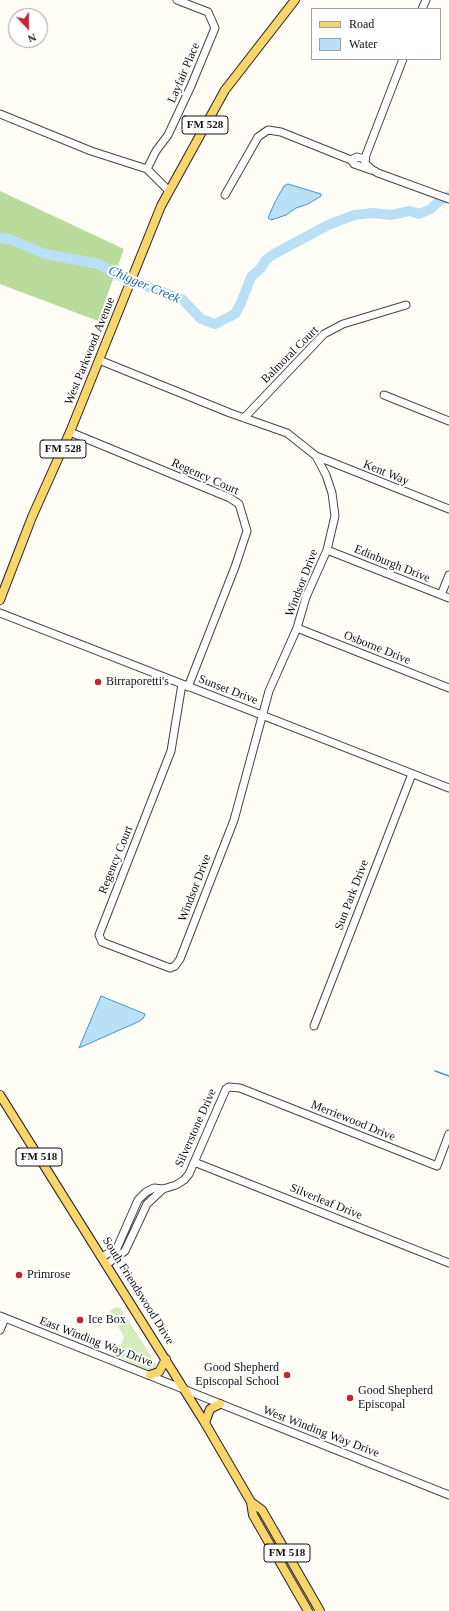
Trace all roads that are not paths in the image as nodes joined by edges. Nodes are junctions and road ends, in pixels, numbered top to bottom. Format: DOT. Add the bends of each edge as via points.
graph roads {
  1 [pos="177,0"];
  2 [pos="295,0"];
  3 [pos="403,60"];
  4 [pos="0,114"];
  5 [pos="351,160"];
  6 [pos="365,161"];
  7 [pos="148,169"];
  8 [pos="374,171"];
  9 [pos="169,191"];
  10 [pos="225,195"];
  11 [pos="449,199"];
  12 [pos="406,306"];
  13 [pos="99,360"];
  14 [pos="384,395"];
  15 [pos="244,418"];
  16 [pos="449,421"];
  17 [pos="70,432"];
  18 [pos="316,456"];
  19 [pos="449,509"];
  20 [pos="328,550"];
  21 [pos="449,575"];
  22 [pos="441,595"];
  23 [pos="449,598"];
  24 [pos="0,600"];
  25 [pos="0,613"];
  26 [pos="297,628"];
  27 [pos="185,685"];
  28 [pos="449,688"];
  29 [pos="262,715"];
  30 [pos="412,774"];
  31 [pos="449,788"];
  32 [pos="187,941"];
  33 [pos="314,1026"];
  34 [pos="229,1087"];
  35 [pos="0,1095"];
  36 [pos="449,1134"];
  37 [pos="194,1162"];
  38 [pos="163,1189"];
  39 [pos="128,1226"];
  40 [pos="136,1230"];
  41 [pos="105,1260"];
  42 [pos="449,1263"];
  43 [pos="2,1317"];
  44 [pos="0,1330"];
  45 [pos="166,1359"];
  46 [pos="150,1375"];
  47 [pos="185,1389"];
  48 [pos="220,1404"];
  49 [pos="205,1423"];
  50 [pos="449,1495"];
  51 [pos="251,1502"];
  52 [pos="306,1608"];
  53 [pos="319,1609"];
  1 -- 7 [label="street, Layfair Place" via="208,12 214,28 191,86 168,135 156,151"];
  2 -- 9 [label="main road, West Parkwood Avenue / FM 528" via="225,90"];
  3 -- 6 [label="street"];
  4 -- 7 [label="street" via="91,151"];
  5 -- 6 [label="street" via="357,157"];
  5 -- 8 [label="street" via="354,164"];
  5 -- 10 [label="street" via="281,132 268,130 258,137"];
  6 -- 8 [label="street"];
  7 -- 9 [label="street"];
  8 -- 11 [label="street"];
  9 -- 13 [label="main road, West Parkwood Avenue / FM 528"];
  12 -- 15 [label="street, Balmoral Court" via="343,324 324,334"];
  13 -- 15 [label="street, Windsor Drive"];
  13 -- 17 [label="main road, West Parkwood Avenue / FM 528"];
  14 -- 16 [label="street"];
  15 -- 18 [label="street, Windsor Drive" via="287,433"];
  17 -- 24 [label="main road, West Parkwood Avenue / FM 528"];
  17 -- 27 [label="street, Regency Court" via="239,504 247,531 235,567"];
  18 -- 19 [label="street, Kent Way"];
  18 -- 20 [label="street, Windsor Drive" via="332,493 335,516"];
  20 -- 22 [label="street, Edinburgh Drive"];
  20 -- 26 [label="street, Windsor Drive" via="306,598"];
  21 -- 22 [label="street"];
  22 -- 23 [label="street, Edinburgh Drive"];
  25 -- 27 [label="street, Sunset Drive"];
  26 -- 28 [label="street, Osborne Drive"];
  26 -- 29 [label="street, Windsor Drive" via="269,691"];
  27 -- 29 [label="street, Sunset Drive"];
  27 -- 32 [label="street, Regency Court" via="171,751 99,935 102,942 170,968 180,959"];
  29 -- 30 [label="street, Sunset Drive"];
  29 -- 32 [label="street, Windsor Drive" via="234,820"];
  30 -- 31 [label="street, Sunset Drive"];
  30 -- 33 [label="street, Sun Park Drive"];
  34 -- 36 [label="street, Merriewood Drive" via="240,1088 437,1166"];
  34 -- 37 [label="street, Silverstone Drive" via="224,1092"];
  35 -- 41 [label="main road, South Friendswood Drive / FM 518"];
  37 -- 38 [label="street, Silverstone Drive" via="184,1180"];
  37 -- 42 [label="street, Silverleaf Drive"];
  38 -- 39 [label="street, Silverstone Drive" via="154,1188 138,1200"];
  38 -- 40 [label="street, Silverstone Drive" via="147,1204"];
  39 -- 40 [label="street"];
  39 -- 41 [label="street, Silverstone Drive" via="117,1248"];
  40 -- 41 [label="street, Silverstone Drive" via="126,1251"];
  41 -- 45 [label="main road, South Friendswood Drive / FM 518"];
  43 -- 44 [label="street"];
  43 -- 46 [label="street, East Winding Way Drive"];
  45 -- 46 [label="main road" via="159,1372"];
  45 -- 47 [label="main road, South Friendswood Drive / FM 518"];
  46 -- 47 [label="street, East Winding Way Drive"];
  47 -- 48 [label="street, West Winding Way Drive"];
  47 -- 49 [label="main road, South Friendswood Drive / FM 518"];
  48 -- 49 [label="main road" via="210,1409"];
  48 -- 50 [label="street, West Winding Way Drive"];
  49 -- 51 [label="main road, South Friendswood Drive / FM 518"];
  51 -- 52 [label="main road, South Friendswood Drive / FM 518" via="253,1516"];
  51 -- 53 [label="main road, South Friendswood Drive / FM 518" via="262,1510"];
}
